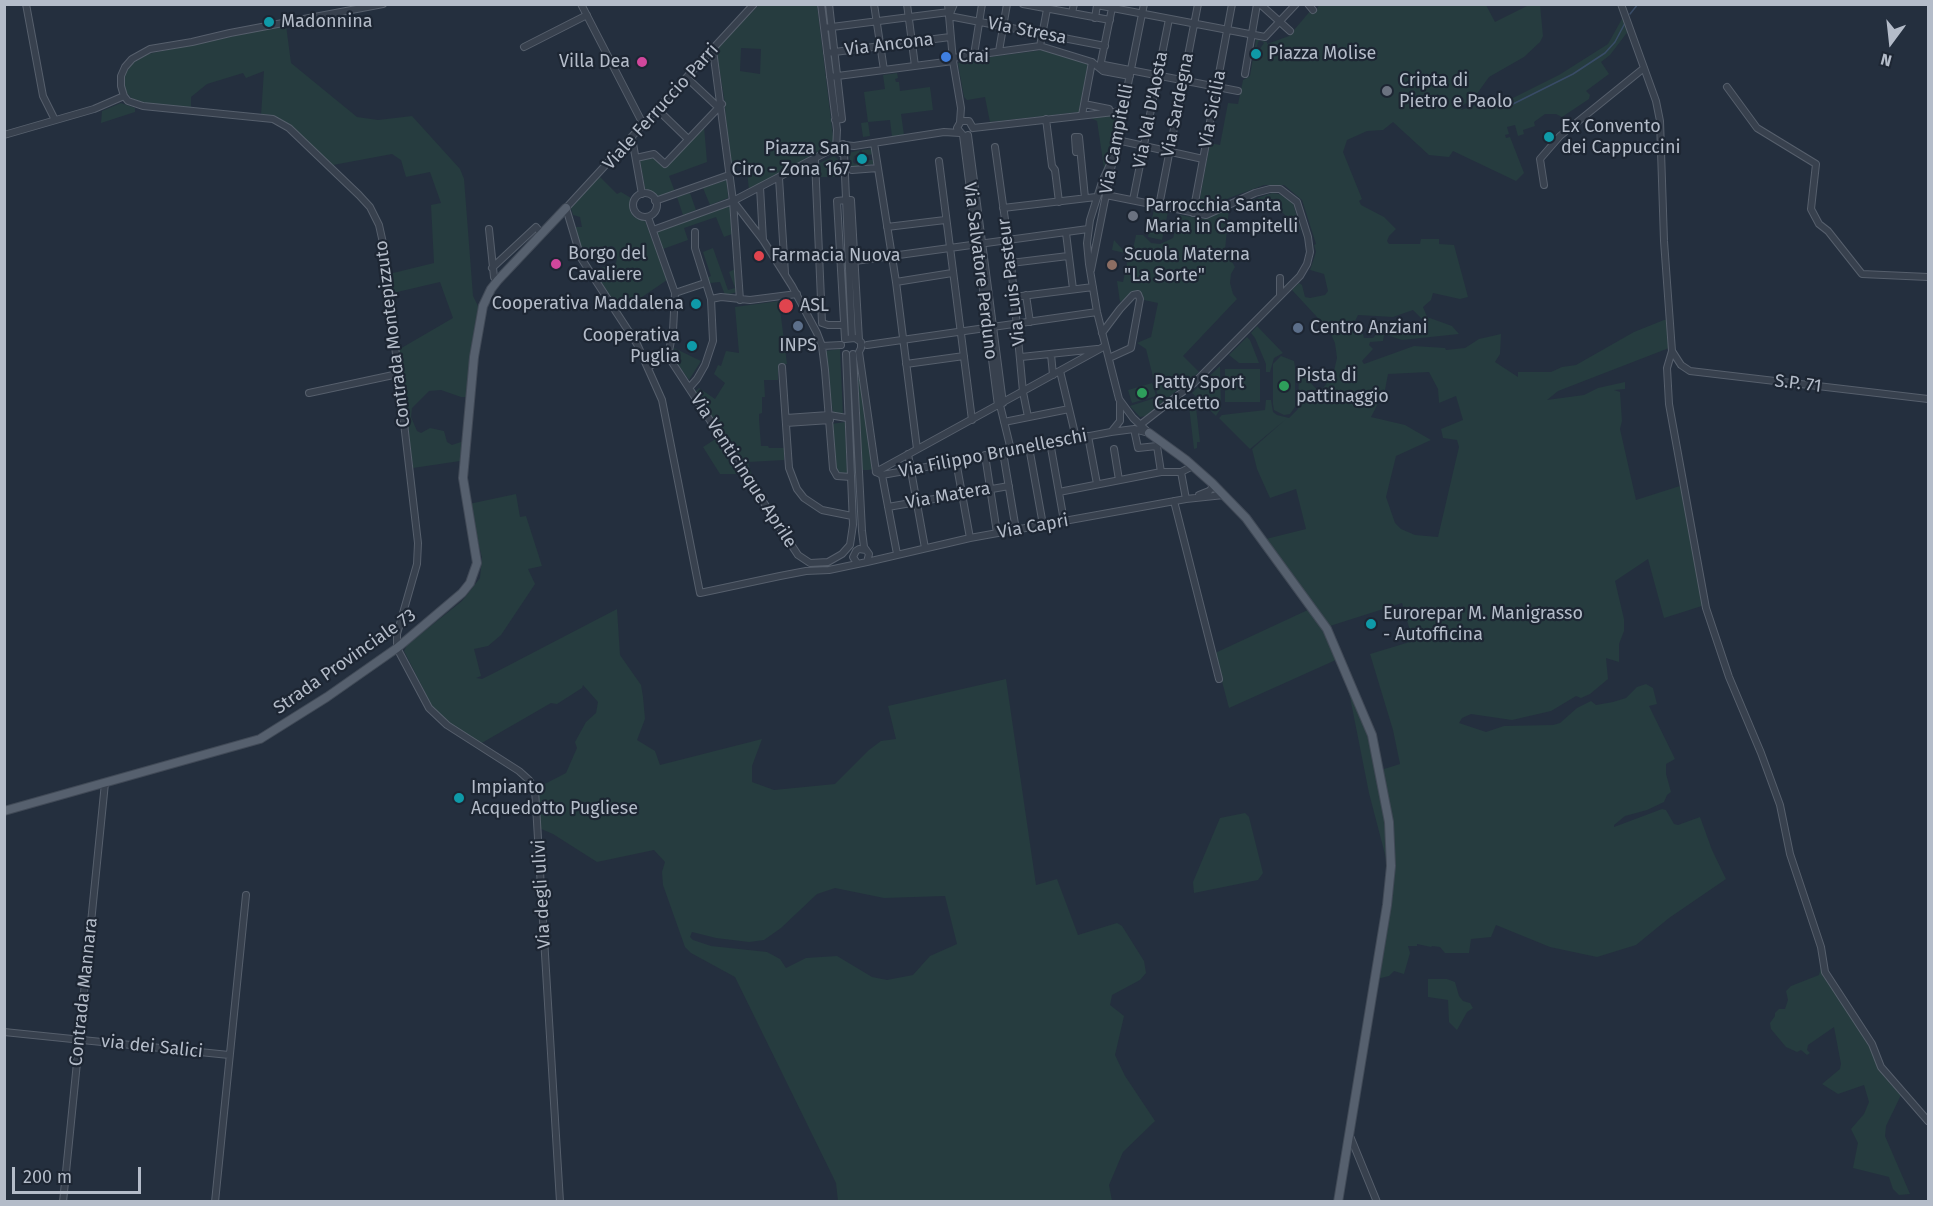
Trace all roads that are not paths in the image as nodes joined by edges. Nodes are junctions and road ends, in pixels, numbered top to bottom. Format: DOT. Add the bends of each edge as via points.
graph roads {
  1 [pos="26,4"];
  2 [pos="383,4"];
  3 [pos="581,4"];
  4 [pos="754,4"];
  5 [pos="821,4"];
  6 [pos="829,4"];
  7 [pos="874,4"];
  8 [pos="907,4"];
  9 [pos="954,4"];
  10 [pos="982,4"];
  11 [pos="1007,4"];
  12 [pos="1023,4"];
  13 [pos="1074,4"];
  14 [pos="1144,4"];
  15 [pos="1198,4"];
  16 [pos="1232,4"];
  17 [pos="1259,4"];
  18 [pos="1296,4"];
  19 [pos="1621,4"];
  20 [pos="1103,5"];
  21 [pos="1048,7"];
  22 [pos="1112,8"];
  23 [pos="948,11"];
  24 [pos="1072,14"];
  25 [pos="1142,14"];
  26 [pos="586,15"];
  27 [pos="909,17"];
  28 [pos="1095,18"];
  29 [pos="1169,19"];
  30 [pos="1110,20"];
  31 [pos="978,21"];
  32 [pos="1280,21"];
  33 [pos="877,22"];
  34 [pos="1194,24"];
  35 [pos="828,27"];
  36 [pos="1003,27"];
  37 [pos="1227,30"];
  38 [pos="1290,31"];
  39 [pos="1042,34"];
  40 [pos="1252,35"];
  41 [pos="950,37"];
  42 [pos="912,42"];
  43 [pos="880,46"];
  44 [pos="1040,46"];
  45 [pos="1105,46"];
  46 [pos="524,47"];
  47 [pos="713,50"];
  48 [pos="999,51"];
  49 [pos="830,52"];
  50 [pos="974,55"];
  51 [pos="953,59"];
  52 [pos="1092,62"];
  53 [pos="915,66"];
  54 [pos="1100,67"];
  55 [pos="1644,68"];
  56 [pos="884,70"];
  57 [pos="1130,73"];
  58 [pos="1245,74"];
  59 [pos="1158,76"];
  60 [pos="834,77"];
  61 [pos="687,78"];
  62 [pos="1184,80"];
  63 [pos="1217,87"];
  64 [pos="1727,87"];
  65 [pos="1238,91"];
  66 [pos="124,96"];
  67 [pos="1084,104"];
  68 [pos="720,105"];
  69 [pos="658,110"];
  70 [pos="1120,111"];
  71 [pos="1082,115"];
  72 [pos="1046,119"];
  73 [pos="55,120"];
  74 [pos="962,123"];
  75 [pos="644,126"];
  76 [pos="973,128"];
  77 [pos="944,132"];
  78 [pos="964,134"];
  79 [pos="4,135"];
  80 [pos="632,138"];
  81 [pos="688,140"];
  82 [pos="1117,140"];
  83 [pos="874,143"];
  84 [pos="1144,146"];
  85 [pos="995,147"];
  86 [pos="841,149"];
  87 [pos="1080,151"];
  88 [pos="1169,152"];
  89 [pos="636,158"];
  90 [pos="818,158"];
  91 [pos="1203,159"];
  92 [pos="1112,160"];
  93 [pos="939,161"];
  94 [pos="878,168"];
  95 [pos="852,170"];
  96 [pos="729,175"];
  97 [pos="779,177"];
  98 [pos="1544,185"];
  99 [pos="760,187"];
  100 [pos="642,194"];
  101 [pos="1085,198"];
  102 [pos="1096,198"];
  103 [pos="1106,198"];
  104 [pos="846,200"];
  105 [pos="656,201"];
  106 [pos="733,201"];
  107 [pos="1059,201"];
  108 [pos="1133,201"];
  109 [pos="1159,206"];
  110 [pos="567,208"];
  111 [pos="1003,208"];
  112 [pos="1193,213"];
  113 [pos="648,216"];
  114 [pos="945,220"];
  115 [pos="887,227"];
  116 [pos="489,229"];
  117 [pos="1088,229"];
  118 [pos="653,230"];
  119 [pos="695,232"];
  120 [pos="1066,233"];
  121 [pos="542,234"];
  122 [pos="763,240"];
  123 [pos="1007,241"];
  124 [pos="980,244"];
  125 [pos="949,248"];
  126 [pos="892,255"];
  127 [pos="1068,256"];
  128 [pos="855,261"];
  129 [pos="1011,263"];
  130 [pos="492,268"];
  131 [pos="952,273"];
  132 [pos="1091,274"];
  133 [pos="785,276"];
  134 [pos="494,277"];
  135 [pos="1929,277"];
  136 [pos="1280,278"];
  137 [pos="896,282"];
  138 [pos="705,283"];
  139 [pos="1093,287"];
  140 [pos="1073,289"];
  141 [pos="675,293"];
  142 [pos="797,294"];
  143 [pos="1026,295"];
  144 [pos="1280,296"];
  145 [pos="1014,297"];
  146 [pos="711,299"];
  147 [pos="740,300"];
  148 [pos="1097,312"];
  149 [pos="1030,322"];
  150 [pos="1017,323"];
  151 [pos="843,325"];
  152 [pos="991,327"];
  153 [pos="961,332"];
  154 [pos="1102,333"];
  155 [pos="903,340"];
  156 [pos="843,342"];
  157 [pos="822,346"];
  158 [pos="857,346"];
  159 [pos="1103,347"];
  160 [pos="1673,353"];
  161 [pos="1051,354"];
  162 [pos="669,356"];
  163 [pos="964,356"];
  164 [pos="1021,357"];
  165 [pos="1108,358"];
  166 [pos="906,364"];
  167 [pos="648,367"];
  168 [pos="782,367"];
  169 [pos="1060,371"];
  170 [pos="398,374"];
  171 [pos="1053,375"];
  172 [pos="688,388"];
  173 [pos="1023,392"];
  174 [pos="309,393"];
  175 [pos="1119,399"];
  176 [pos="1929,399"];
  177 [pos="1000,405"];
  178 [pos="1069,409"];
  179 [pos="1028,417"];
  180 [pos="829,418"];
  181 [pos="847,418"];
  182 [pos="972,420"];
  183 [pos="786,421"];
  184 [pos="1136,421"];
  185 [pos="1004,422"];
  186 [pos="1121,428"];
  187 [pos="1134,429"];
  188 [pos="1149,433"];
  189 [pos="1088,436"];
  190 [pos="1076,438"];
  191 [pos="1050,442"];
  192 [pos="1159,443"];
  193 [pos="1029,447"];
  194 [pos="1114,449"];
  195 [pos="917,450"];
  196 [pos="1007,451"];
  197 [pos="908,454"];
  198 [pos="985,455"];
  199 [pos="1186,460"];
  200 [pos="956,461"];
  201 [pos="1193,466"];
  202 [pos="910,470"];
  203 [pos="1172,471"];
  204 [pos="1161,472"];
  205 [pos="1180,472"];
  206 [pos="879,473"];
  207 [pos="851,477"];
  208 [pos="1119,480"];
  209 [pos="1212,483"];
  210 [pos="1096,484"];
  211 [pos="1009,486"];
  212 [pos="991,489"];
  213 [pos="1059,492"];
  214 [pos="962,494"];
  215 [pos="1224,495"];
  216 [pos="1188,498"];
  217 [pos="1174,501"];
  218 [pos="916,502"];
  219 [pos="888,507"];
  220 [pos="852,516"];
  221 [pos="1064,521"];
  222 [pos="1043,525"];
  223 [pos="1016,530"];
  224 [pos="862,531"];
  225 [pos="997,533"];
  226 [pos="970,538"];
  227 [pos="925,548"];
  228 [pos="855,552"];
  229 [pos="868,552"];
  230 [pos="895,554"];
  231 [pos="867,562"];
  232 [pos="857,563"];
  233 [pos="838,567"];
  234 [pos="397,648"];
  235 [pos="1219,679"];
  236 [pos="105,783"];
  237 [pos="4,811"];
  238 [pos="246,895"];
  239 [pos="4,1032"];
  240 [pos="79,1039"];
  241 [pos="229,1055"];
  242 [pos="1929,1121"];
  243 [pos="1349,1134"];
  244 [pos="63,1202"];
  245 [pos="214,1202"];
  246 [pos="560,1202"];
  247 [pos="1338,1202"];
  248 [pos="1377,1202"];
  1 -- 73 [label="street" via="43,96"];
  2 -- 66 [label="street" via="150,49 125,67 121,76"];
  3 -- 26 [label="street"];
  4 -- 47 [label="street, Viale Ferruccio Parri"];
  5 -- 35 [label="street"];
  6 -- 35 [label="street"];
  7 -- 33 [label="street"];
  8 -- 27 [label="street"];
  9 -- 23 [label="street"];
  10 -- 31 [label="street"];
  11 -- 36 [label="street"];
  12 -- 21 [label="street"];
  13 -- 24 [label="street"];
  14 -- 25 [label="street, Via Campitelli"];
  15 -- 34 [label="street, Via Sardegna"];
  16 -- 37 [label="street, Via Sicilia"];
  17 -- 32 [label="street"];
  17 -- 40 [label="street"];
  18 -- 32 [label="street"];
  19 -- 55 [label="street"];
  20 -- 22 [label="street"];
  20 -- 28 [label="street" via="1097,5"];
  21 -- 24 [label="street"];
  21 -- 39 [label="street"];
  22 -- 25 [label="street"];
  22 -- 30 [label="street"];
  23 -- 27 [label="street, Via Stresa"];
  23 -- 31 [label="street, Via Stresa"];
  23 -- 41 [label="street"];
  24 -- 28 [label="street"];
  25 -- 29 [label="street"];
  25 -- 57 [label="street, Via Campitelli"];
  26 -- 46 [label="street"];
  26 -- 75 [label="street"];
  27 -- 33 [label="street, Via Stresa"];
  27 -- 42 [label="street"];
  28 -- 30 [label="street"];
  29 -- 34 [label="street"];
  29 -- 59 [label="street, Via Val D'Aosta"];
  30 -- 45 [label="street"];
  31 -- 36 [label="street, Via Stresa"];
  31 -- 50 [label="street"];
  32 -- 38 [label="street"];
  32 -- 40 [label="street" via="1265,38"];
  33 -- 35 [label="street, Via Stresa"];
  33 -- 43 [label="street"];
  34 -- 37 [label="street"];
  34 -- 62 [label="street, Via Sardegna"];
  35 -- 49 [label="street"];
  36 -- 39 [label="street, Via Stresa"];
  36 -- 48 [label="street"];
  37 -- 40 [label="street"];
  37 -- 63 [label="street, Via Sicilia"];
  39 -- 44 [label="street"];
  39 -- 45 [label="street, Via Stresa"];
  40 -- 58 [label="street"];
  41 -- 42 [label="street, Via Ancona"];
  41 -- 51 [label="street"];
  42 -- 43 [label="street, Via Ancona"];
  42 -- 53 [label="street"];
  43 -- 49 [label="street, Via Ancona"];
  43 -- 56 [label="street"];
  44 -- 48 [label="street"];
  44 -- 52 [label="street"];
  45 -- 54 [label="street"];
  47 -- 61 [label="street, Viale Ferruccio Parri"];
  47 -- 68 [label="street"];
  48 -- 50 [label="street"];
  49 -- 60 [label="street"];
  50 -- 51 [label="street"];
  51 -- 53 [label="street"];
  51 -- 74 [label="street"];
  52 -- 54 [label="street"];
  52 -- 67 [label="street"];
  53 -- 56 [label="street"];
  54 -- 57 [label="street"];
  55 -- 98 [label="street" via="1560,136 1540,159"];
  55 -- 160 [label="street" via="1660,121"];
  56 -- 60 [label="street"];
  57 -- 59 [label="street"];
  57 -- 70 [label="street, Via Campitelli"];
  59 -- 62 [label="street"];
  59 -- 84 [label="street, Via Val D'Aosta"];
  60 -- 86 [label="street" via="835,120"];
  61 -- 68 [label="street"];
  61 -- 69 [label="street, Viale Ferruccio Parri"];
  62 -- 63 [label="street"];
  62 -- 88 [label="street, Via Sardegna"];
  63 -- 65 [label="street"];
  63 -- 91 [label="street, Via Sicilia"];
  64 -- 135 [label="street" via="1757,128 1816,164 1811,209 1862,274"];
  66 -- 73 [label="street"];
  66 -- 170 [label="street, Contrada Montepizzuto" via="143,106 273,119 289,128 359,195 370,207 383,243"];
  67 -- 70 [label="street"];
  67 -- 71 [label="street"];
  68 -- 81 [label="street"];
  68 -- 96 [label="street"];
  69 -- 75 [label="street, Viale Ferruccio Parri"];
  69 -- 81 [label="street"];
  70 -- 71 [label="street"];
  70 -- 82 [label="street, Via Campitelli"];
  71 -- 72 [label="street"];
  72 -- 76 [label="street"];
  72 -- 107 [label="street"];
  73 -- 79 [label="street"];
  74 -- 76 [label="street" via="970,122"];
  74 -- 77 [label="street"];
  74 -- 78 [label="street, Via Salvatore Perduno"];
  75 -- 80 [label="street, Viale Ferruccio Parri"];
  76 -- 78 [label="street"];
  77 -- 78 [label="street"];
  77 -- 83 [label="street"];
  78 -- 124 [label="street, Via Salvatore Perduno"];
  80 -- 89 [label="street"];
  80 -- 110 [label="street, Viale Ferruccio Parri"];
  81 -- 89 [label="street" via="664,164 654,154"];
  82 -- 84 [label="street"];
  82 -- 92 [label="street, Via Campitelli"];
  83 -- 86 [label="street"];
  83 -- 94 [label="street"];
  84 -- 88 [label="street"];
  84 -- 108 [label="street, Via Val D'Aosta"];
  85 -- 111 [label="street, Via Luis Pasteur"];
  86 -- 90 [label="street"];
  86 -- 104 [label="street"];
  87 -- 101 [label="street"];
  88 -- 91 [label="street"];
  88 -- 109 [label="street, Via Sardegna"];
  89 -- 100 [label="street"];
  90 -- 97 [label="street"];
  90 -- 151 [label="street" via="822,323"];
  91 -- 112 [label="street, Via Sicilia"];
  92 -- 102 [label="street"];
  92 -- 103 [label="street, Via Campitelli"];
  93 -- 114 [label="street"];
  94 -- 95 [label="street"];
  94 -- 115 [label="street"];
  96 -- 105 [label="street"];
  96 -- 106 [label="street"];
  97 -- 99 [label="street"];
  97 -- 133 [label="street"];
  99 -- 106 [label="street"];
  99 -- 122 [label="street"];
  100 -- 105 [label="street"];
  100 -- 113 [label="street" via="633,207 640,216"];
  101 -- 102 [label="street"];
  101 -- 107 [label="street"];
  102 -- 103 [label="street"];
  102 -- 117 [label="street"];
  103 -- 108 [label="street"];
  103 -- 132 [label="street, Via Campitelli"];
  104 -- 128 [label="street" via="851,200"];
  104 -- 151 [label="street" via="837,201"];
  104 -- 158 [label="street"];
  105 -- 113 [label="street" via="655,212"];
  106 -- 118 [label="street"];
  106 -- 122 [label="street"];
  106 -- 147 [label="street"];
  107 -- 111 [label="street"];
  108 -- 109 [label="street"];
  109 -- 112 [label="street"];
  110 -- 121 [label="main road, Strada Provinciale 73"];
  110 -- 167 [label="street" via="581,258"];
  111 -- 123 [label="street, Via Luis Pasteur"];
  112 -- 144 [label="street, Via Filippo Brunelleschi" via="1206,215 1270,189 1290,195 1301,213 1310,252 1300,276"];
  113 -- 118 [label="street"];
  114 -- 115 [label="street"];
  114 -- 125 [label="street"];
  115 -- 126 [label="street"];
  116 -- 130 [label="street"];
  117 -- 120 [label="street"];
  117 -- 132 [label="street"];
  118 -- 141 [label="street"];
  119 -- 138 [label="street" via="695,248"];
  120 -- 123 [label="street"];
  120 -- 127 [label="street"];
  121 -- 130 [label="street" via="536,227"];
  121 -- 234 [label="main road, Strada Provinciale 73" via="491,289 479,321 463,478 476,570 462,593"];
  122 -- 133 [label="street"];
  123 -- 124 [label="street"];
  123 -- 129 [label="street, Via Luis Pasteur"];
  124 -- 125 [label="street"];
  124 -- 152 [label="street, Via Salvatore Perduno"];
  125 -- 126 [label="street"];
  125 -- 131 [label="street"];
  126 -- 128 [label="street"];
  126 -- 137 [label="street"];
  127 -- 129 [label="street"];
  127 -- 140 [label="street"];
  128 -- 158 [label="street"];
  129 -- 145 [label="street, Via Luis Pasteur"];
  130 -- 134 [label="street"];
  131 -- 137 [label="street"];
  131 -- 153 [label="street"];
  132 -- 139 [label="street"];
  133 -- 142 [label="street"];
  136 -- 144 [label="street"];
  137 -- 155 [label="street"];
  138 -- 141 [label="street"];
  138 -- 146 [label="street"];
  139 -- 140 [label="street"];
  139 -- 148 [label="street"];
  140 -- 143 [label="street"];
  141 -- 162 [label="street"];
  142 -- 147 [label="street"];
  142 -- 157 [label="street"];
  143 -- 145 [label="street"];
  143 -- 149 [label="street, Via Luis Pasteur"];
  144 -- 184 [label="street, Via Filippo Brunelleschi" via="1222,359 1194,383"];
  145 -- 150 [label="street, Via Luis Pasteur"];
  146 -- 147 [label="street"];
  146 -- 172 [label="street" via="710,353"];
  148 -- 149 [label="street"];
  148 -- 154 [label="street"];
  149 -- 150 [label="street"];
  150 -- 152 [label="street"];
  150 -- 164 [label="street, Via Luis Pasteur"];
  151 -- 156 [label="street"];
  152 -- 153 [label="street"];
  152 -- 177 [label="street, Via Salvatore Perduno"];
  153 -- 155 [label="street"];
  153 -- 163 [label="street"];
  154 -- 159 [label="street"];
  154 -- 165 [label="street" via="1120,309 1138,294 1131,348"];
  155 -- 158 [label="street"];
  155 -- 166 [label="street"];
  156 -- 157 [label="street"];
  156 -- 158 [label="street"];
  156 -- 158 [label="street" via="842,350"];
  157 -- 180 [label="street"];
  158 -- 181 [label="street, Via Venticinque Aprile"];
  158 -- 206 [label="street"];
  158 -- 224 [label="street"];
  159 -- 161 [label="street"];
  159 -- 165 [label="street"];
  159 -- 169 [label="street"];
  160 -- 176 [label="street, S.P. 71" via="1690,371"];
  160 -- 242 [label="street" via="1667,368 1669,404 1706,608 1780,804 1790,854 1821,947 1825,972 1872,1044 1881,1067"];
  161 -- 164 [label="street"];
  161 -- 171 [label="street"];
  162 -- 167 [label="street"];
  162 -- 172 [label="street, Via Venticinque Aprile"];
  163 -- 166 [label="street"];
  163 -- 182 [label="street"];
  164 -- 173 [label="street, Via Luis Pasteur"];
  165 -- 175 [label="street"];
  166 -- 195 [label="street"];
  167 -- 233 [label="street, Via Capri" via="665,413 700,593"];
  168 -- 183 [label="street"];
  169 -- 171 [label="street"];
  169 -- 178 [label="street"];
  170 -- 174 [label="street"];
  170 -- 234 [label="street, Contrada Montepizzuto" via="418,543 417,564 397,634"];
  171 -- 173 [label="street"];
  172 -- 220 [label="street, Via Venticinque Aprile" via="798,555 810,563 828,562 842,554 850,545"];
  173 -- 177 [label="street"];
  173 -- 179 [label="street, Via Luis Pasteur"];
  175 -- 184 [label="street"];
  175 -- 186 [label="street"];
  177 -- 182 [label="street"];
  177 -- 185 [label="street, Via Salvatore Perduno"];
  178 -- 179 [label="street"];
  178 -- 190 [label="street"];
  179 -- 185 [label="street"];
  180 -- 181 [label="street"];
  180 -- 183 [label="street"];
  180 -- 207 [label="street" via="834,474"];
  181 -- 207 [label="street, Via Venticinque Aprile"];
  182 -- 195 [label="street"];
  183 -- 220 [label="street" via="789,468 796,489 822,510"];
  184 -- 186 [label="street, Via Filippo Brunelleschi" via="1129,428"];
  184 -- 188 [label="street"];
  185 -- 196 [label="street, Via Salvatore Perduno"];
  186 -- 187 [label="street, Via Filippo Brunelleschi"];
  186 -- 189 [label="street, Via Filippo Brunelleschi"];
  187 -- 188 [label="street, Via Filippo Brunelleschi"];
  187 -- 192 [label="street" via="1138,448"];
  188 -- 192 [label="main road"];
  189 -- 190 [label="street, Via Filippo Brunelleschi"];
  189 -- 210 [label="street"];
  190 -- 191 [label="street, Via Filippo Brunelleschi"];
  191 -- 193 [label="street, Via Filippo Brunelleschi"];
  191 -- 213 [label="street"];
  192 -- 199 [label="main road"];
  192 -- 204 [label="street"];
  193 -- 196 [label="street, Via Filippo Brunelleschi"];
  193 -- 222 [label="street"];
  194 -- 208 [label="street"];
  195 -- 197 [label="street"];
  196 -- 198 [label="street, Via Filippo Brunelleschi"];
  196 -- 211 [label="street, Via Salvatore Perduno"];
  197 -- 202 [label="street"];
  197 -- 206 [label="street"];
  198 -- 200 [label="street, Via Filippo Brunelleschi"];
  198 -- 212 [label="street"];
  199 -- 201 [label="main road"];
  199 -- 203 [label="street"];
  200 -- 202 [label="street, Via Filippo Brunelleschi"];
  200 -- 214 [label="street"];
  201 -- 205 [label="street"];
  201 -- 209 [label="main road"];
  202 -- 206 [label="street, Via Filippo Brunelleschi"];
  202 -- 218 [label="street"];
  203 -- 204 [label="street"];
  203 -- 205 [label="street"];
  204 -- 208 [label="street"];
  205 -- 216 [label="street"];
  206 -- 219 [label="street"];
  207 -- 220 [label="street, Via Venticinque Aprile"];
  208 -- 210 [label="street"];
  209 -- 215 [label="main road"];
  209 -- 216 [label="street, Via Capri" via="1209,491"];
  210 -- 213 [label="street"];
  211 -- 212 [label="street, Via Matera"];
  211 -- 223 [label="street, Via Salvatore Perduno"];
  212 -- 214 [label="street, Via Matera"];
  212 -- 225 [label="street"];
  213 -- 221 [label="street"];
  214 -- 218 [label="street, Via Matera"];
  214 -- 226 [label="street"];
  215 -- 216 [label="street, Via Capri"];
  215 -- 243 [label="main road" via="1246,518 1327,629 1372,735 1389,822 1391,866"];
  216 -- 217 [label="street, Via Capri"];
  217 -- 221 [label="street, Via Capri"];
  217 -- 235 [label="street"];
  218 -- 219 [label="street, Via Matera"];
  218 -- 227 [label="street"];
  219 -- 230 [label="street"];
  221 -- 222 [label="street, Via Capri"];
  222 -- 223 [label="street, Via Capri"];
  223 -- 225 [label="street, Via Capri"];
  224 -- 228 [label="street"];
  224 -- 229 [label="street"];
  225 -- 226 [label="street, Via Capri"];
  226 -- 227 [label="street, Via Capri"];
  227 -- 230 [label="street, Via Capri"];
  228 -- 229 [label="street, Via Capri"];
  228 -- 232 [label="street"];
  228 -- 233 [label="street"];
  229 -- 230 [label="street, Via Capri"];
  229 -- 231 [label="street"];
  230 -- 231 [label="street, Via Capri"];
  231 -- 232 [label="street, Via Capri"];
  232 -- 233 [label="street, Via Capri"];
  234 -- 236 [label="main road, Strada Provinciale 73" via="260,739"];
  234 -- 246 [label="street, Via degli ulivi" via="429,708 447,725 519,771 535,789"];
  236 -- 237 [label="main road, Strada Provinciale 73"];
  236 -- 240 [label="street, Contrada Mannara"];
  238 -- 241 [label="street"];
  239 -- 240 [label="street, via dei Salici"];
  240 -- 241 [label="street, via dei Salici"];
  240 -- 244 [label="street, Contrada Mannara"];
  241 -- 245 [label="street"];
  243 -- 247 [label="main road"];
  243 -- 248 [label="street"];
}
